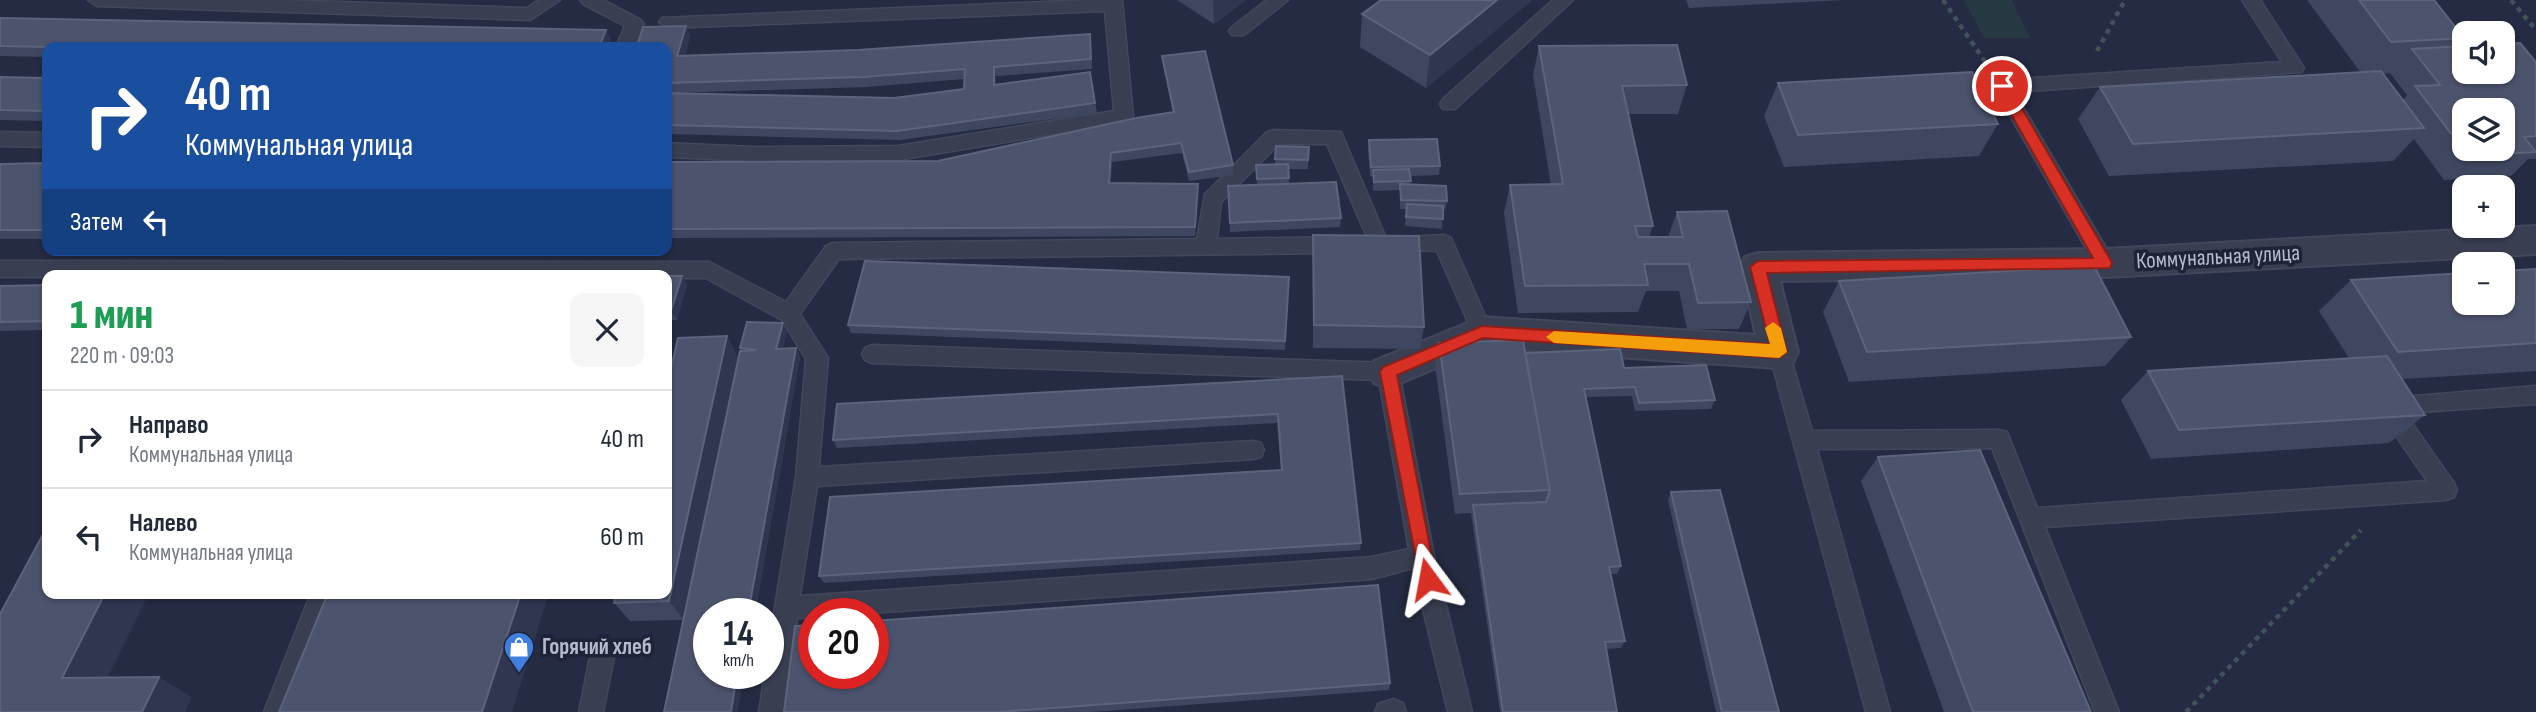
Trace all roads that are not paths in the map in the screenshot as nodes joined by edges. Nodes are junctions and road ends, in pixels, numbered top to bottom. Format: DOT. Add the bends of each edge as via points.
graph roads {
  1 [pos="97,0"];
  2 [pos="551,0"];
  3 [pos="589,0"];
  4 [pos="1279,0"];
  5 [pos="1564,0"];
  6 [pos="2251,0"];
  7 [pos="1113,3"];
  8 [pos="668,22"];
  9 [pos="1238,31"];
  10 [pos="627,42"];
  11 [pos="1449,104"];
  12 [pos="0,139"];
  13 [pos="42,139"];
  14 [pos="672,150"];
  15 [pos="2536,240"];
  16 [pos="1379,244"];
  17 [pos="1206,248"];
  18 [pos="2105,263"];
  19 [pos="0,269"];
  20 [pos="789,314"];
  21 [pos="1482,332"];
  22 [pos="1779,352"];
  23 [pos="872,354"];
  24 [pos="1388,372"];
  25 [pos="2536,394"];
  26 [pos="1804,440"];
  27 [pos="1253,450"];
  28 [pos="807,477"];
  29 [pos="2032,518"];
  30 [pos="1422,556"];
  31 [pos="321,599"];
  32 [pos="788,608"];
  33 [pos="603,657"];
  34 [pos="276,712"];
  35 [pos="591,712"];
  36 [pos="771,712"];
  37 [pos="1387,712"];
  38 [pos="1394,712"];
  39 [pos="1460,712"];
  40 [pos="1878,712"];
  41 [pos="2107,712"];
  1 -- 2 [label="lane" via="530,14"];
  3 -- 10 [label="lane" via="635,24"];
  4 -- 9 [label="lane"];
  5 -- 11 [label="lane"];
  6 -- 18 [label="lane" via="2295,68 2002,86"];
  7 -- 8 [label="lane"];
  7 -- 14 [label="lane" via="1124,116 898,153"];
  12 -- 13 [label="lane"];
  15 -- 18 [label="street, Коммунальная улица"];
  16 -- 17 [label="lane"];
  16 -- 17 [label="lane" via="1335,137 1273,137 1212,199"];
  16 -- 21 [label="lane" via="1444,243"];
  17 -- 20 [label="lane" via="833,251"];
  18 -- 22 [label="street, Коммунальная улица" via="1758,267"];
  19 -- 20 [label="lane" via="709,270"];
  20 -- 28 [label="lane" via="817,358"];
  21 -- 22 [label="street"];
  21 -- 24 [label="street"];
  22 -- 26 [label="lane"];
  23 -- 24 [label="lane"];
  24 -- 30 [label="lane"];
  25 -- 29 [label="lane" via="2387,405 2446,490"];
  26 -- 29 [label="lane" via="1999,439"];
  26 -- 40 [label="lane"];
  27 -- 28 [label="lane"];
  28 -- 32 [label="lane"];
  29 -- 41 [label="lane"];
  30 -- 32 [label="lane" via="1372,568"];
  30 -- 39 [label="lane"];
  31 -- 34 [label="lane"];
  32 -- 36 [label="lane"];
  33 -- 35 [label="lane"];
  37 -- 38 [label="lane"];
}
